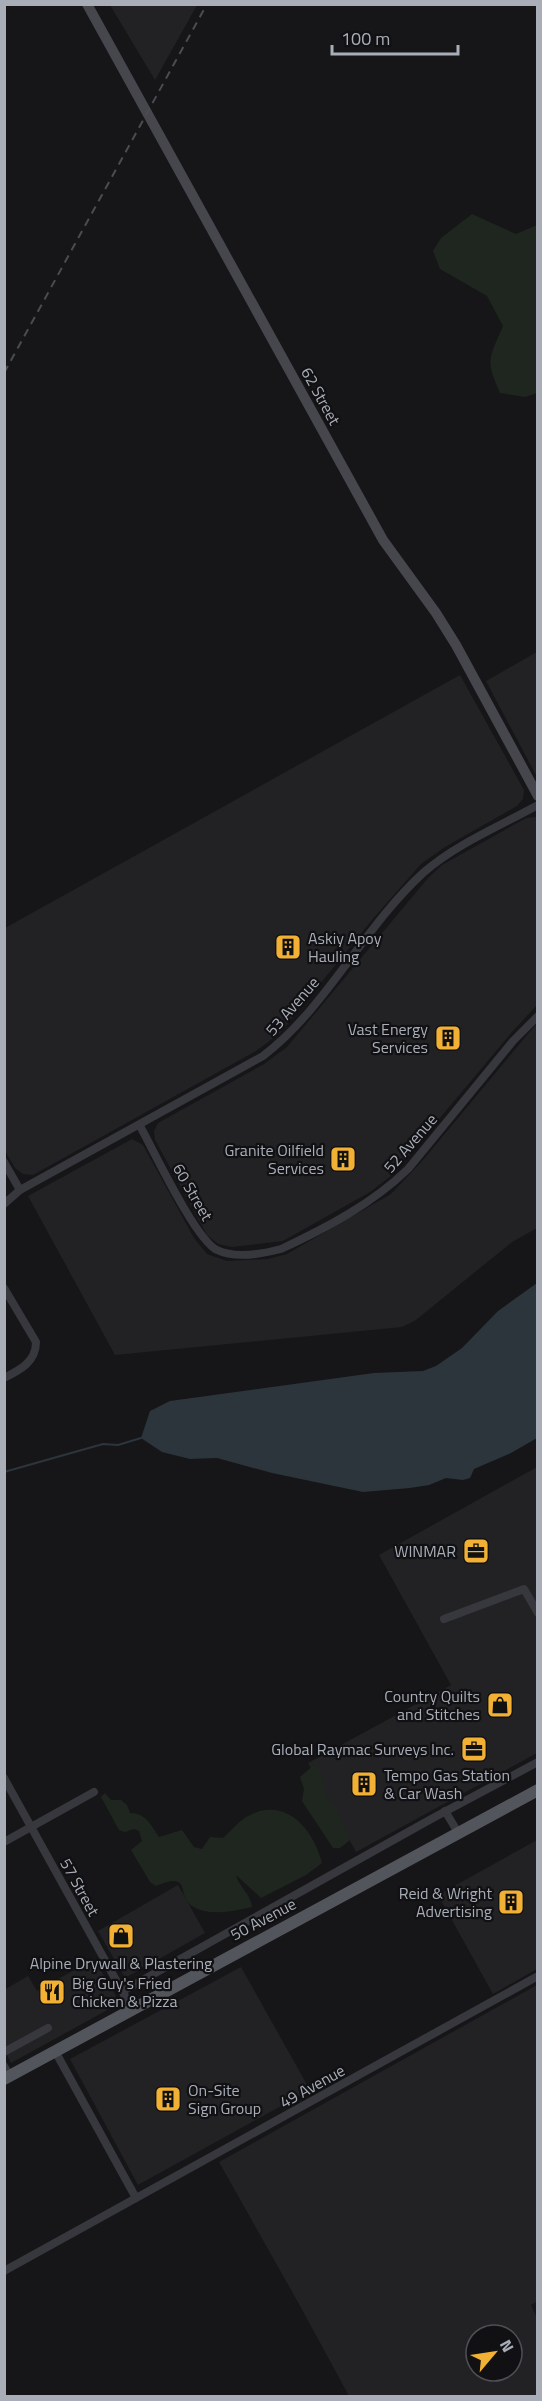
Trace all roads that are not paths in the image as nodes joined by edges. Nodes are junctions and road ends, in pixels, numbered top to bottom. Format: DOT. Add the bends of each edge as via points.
graph roads {
  1 [pos="87,4"];
  2 [pos="537,796"];
  3 [pos="537,804"];
  4 [pos="537,1016"];
  5 [pos="140,1126"];
  6 [pos="4,1162"];
  7 [pos="20,1191"];
  8 [pos="4,1204"];
  9 [pos="237,1254"];
  10 [pos="4,1288"];
  11 [pos="4,1378"];
  12 [pos="537,1613"];
  13 [pos="444,1619"];
  14 [pos="537,1762"];
  15 [pos="4,1778"];
  16 [pos="537,1790"];
  17 [pos="94,1792"];
  18 [pos="445,1811"];
  19 [pos="31,1827"];
  20 [pos="459,1834"];
  21 [pos="4,1842"];
  22 [pos="537,1976"];
  23 [pos="123,1991"];
  24 [pos="132,2008"];
  25 [pos="48,2028"];
  26 [pos="55,2051"];
  27 [pos="4,2052"];
  28 [pos="6,2074"];
  29 [pos="136,2198"];
  30 [pos="4,2271"];
  1 -- 2 [label="main road, 62 Street" via="383,540 456,645"];
  3 -- 5 [label="street, 53 Avenue" via="423,873 281,1042"];
  4 -- 9 [label="street, 52 Avenue" via="408,1169 374,1198 281,1250"];
  5 -- 7 [label="street, 53 Avenue"];
  5 -- 9 [label="street, 60 Street" via="207,1243 218,1251"];
  6 -- 7 [label="street"];
  7 -- 8 [label="street, 53 Avenue"];
  10 -- 11 [label="street" via="36,1342 36,1352 31,1360"];
  12 -- 13 [label="street" via="524,1589"];
  14 -- 18 [label="street"];
  15 -- 19 [label="street, 57 Street"];
  16 -- 20 [label="main road, 50 Avenue"];
  17 -- 19 [label="street"];
  18 -- 20 [label="street"];
  18 -- 23 [label="street"];
  19 -- 21 [label="street"];
  19 -- 23 [label="street, 57 Street"];
  20 -- 24 [label="main road, 50 Avenue"];
  22 -- 29 [label="street, 49 Avenue"];
  23 -- 24 [label="street, 57 Street"];
  24 -- 26 [label="main road, 50 Avenue"];
  25 -- 27 [label="street"];
  26 -- 28 [label="main road, 50 Avenue"];
  26 -- 29 [label="street"];
  29 -- 30 [label="street, 49 Avenue"];
}
